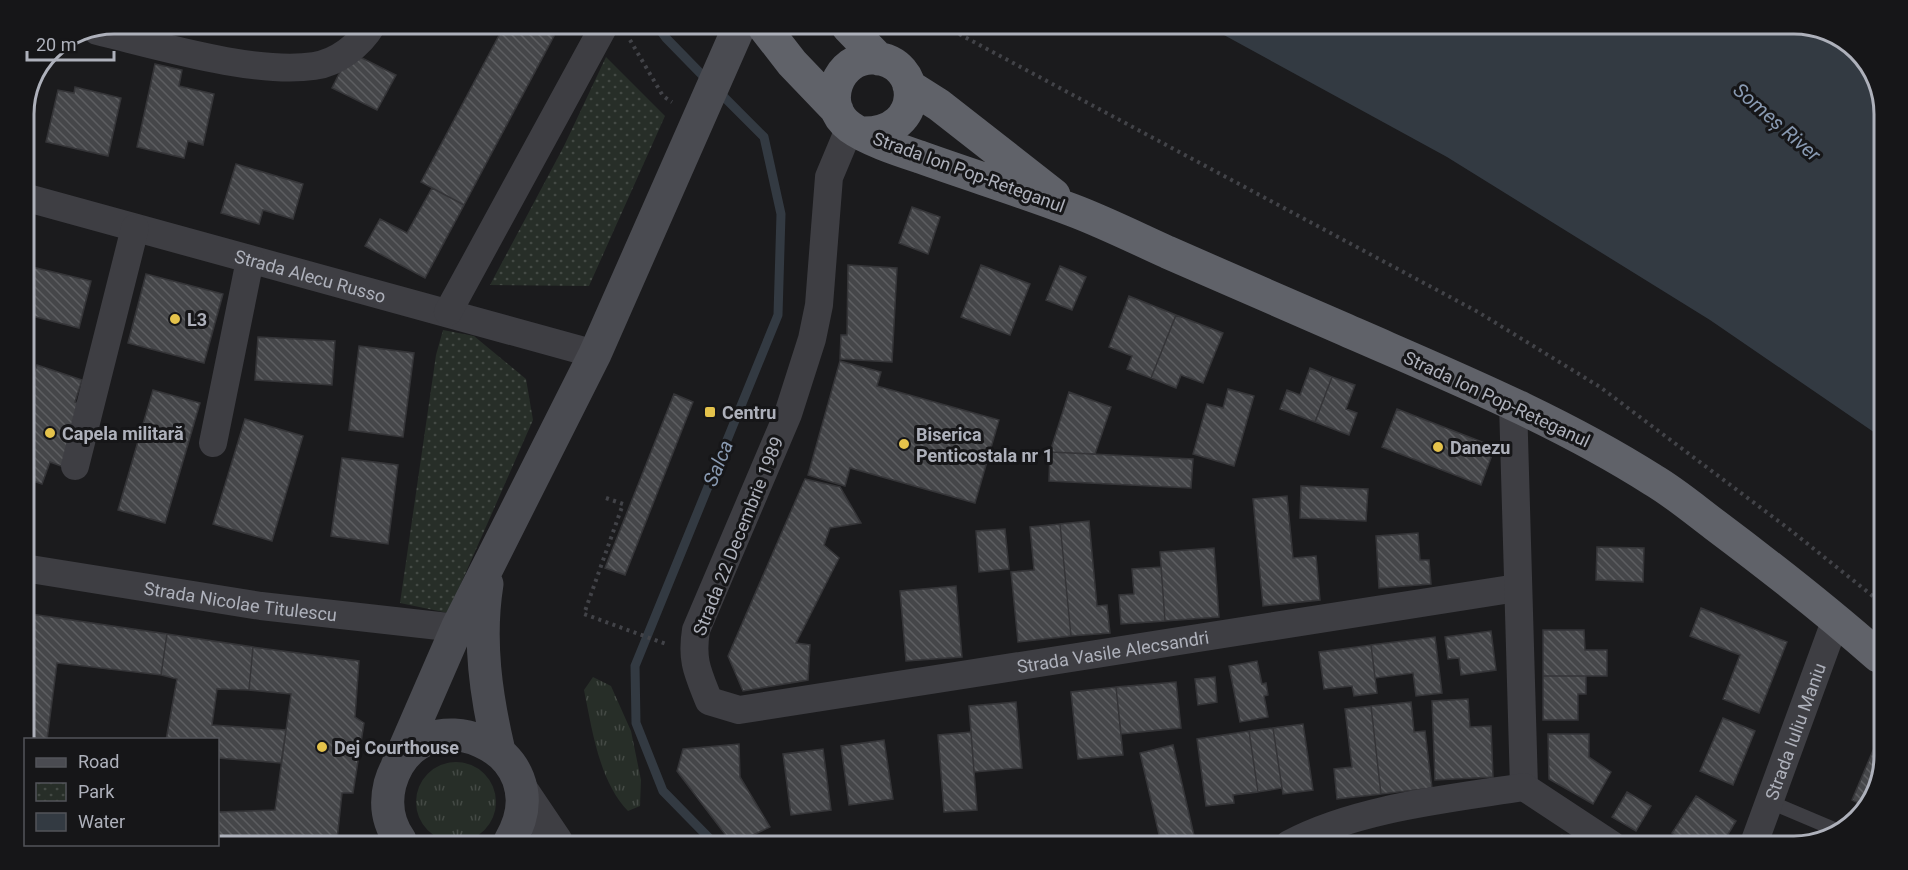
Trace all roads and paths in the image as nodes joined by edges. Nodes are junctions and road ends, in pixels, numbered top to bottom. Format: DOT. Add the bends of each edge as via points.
graph roads {
  1 [pos="112,34"];
  2 [pos="364,34"];
  3 [pos="614,34"];
  4 [pos="618,34"];
  5 [pos="736,34"];
  6 [pos="770,34"];
  7 [pos="855,34"];
  8 [pos="959,34"];
  9 [pos="879,59"];
  10 [pos="909,87"];
  11 [pos="698,119"];
  12 [pos="850,123"];
  13 [pos="35,200"];
  14 [pos="1074,211"];
  15 [pos="135,228"];
  16 [pos="250,260"];
  17 [pos="448,312"];
  18 [pos="595,354"];
  19 [pos="1514,404"];
  20 [pos="213,443"];
  21 [pos="75,466"];
  22 [pos="606,498"];
  23 [pos="490,561"];
  24 [pos="35,569"];
  25 [pos="1517,588"];
  26 [pos="1874,597"];
  27 [pos="1836,619"];
  28 [pos="457,628"];
  29 [pos="672,647"];
  30 [pos="1874,652"];
  31 [pos="709,701"];
  32 [pos="499,751"];
  33 [pos="398,766"];
  34 [pos="1524,787"];
  35 [pos="521,789"];
  36 [pos="1770,802"];
  37 [pos="387,803"];
  38 [pos="1829,827"];
  39 [pos="371,836"];
  40 [pos="398,836"];
  41 [pos="512,836"];
  42 [pos="553,836"];
  43 [pos="1310,836"];
  44 [pos="1598,836"];
  45 [pos="1757,836"];
  1 -- 2 [label="street" via="242,62 315,66 346,54"];
  3 -- 17 [label="street"];
  4 -- 11 [label="path" via="663,96"];
  5 -- 11 [label="main road"];
  6 -- 12 [label="highway, Strada Ion Pop-Reteganul" via="798,70"];
  7 -- 9 [label="highway"];
  8 -- 26 [label="path" via="1478,312 1590,381"];
  9 -- 10 [label="highway" via="901,70"];
  9 -- 12 [label="highway" via="857,61 844,70 836,84 834,100"];
  10 -- 12 [label="highway" via="911,100 895,127 880,133"];
  10 -- 14 [label="highway, Strada Ion Pop-Reteganul" via="939,105"];
  11 -- 18 [label="main road"];
  12 -- 14 [label="highway, Strada Ion Pop-Reteganul" via="897,149"];
  12 -- 31 [label="street, Strada 22 Decembrie 1989" via="829,177 819,305 812,339 788,414 696,630 692,653"];
  13 -- 15 [label="street, Strada Alecu Russo"];
  14 -- 19 [label="highway, Strada Ion Pop-Reteganul"];
  15 -- 16 [label="street, Strada Alecu Russo"];
  15 -- 21 [label="street"];
  16 -- 17 [label="street, Strada Alecu Russo"];
  16 -- 20 [label="street"];
  17 -- 18 [label="street, Strada Alecu Russo"];
  18 -- 23 [label="main road"];
  19 -- 25 [label="street"];
  19 -- 27 [label="highway, Strada Ion Pop-Reteganul" via="1656,481"];
  22 -- 29 [label="path" via="623,504 584,614"];
  23 -- 28 [label="main road"];
  23 -- 32 [label="main road" via="482,633 490,715"];
  24 -- 28 [label="street, Strada Nicolae Titulescu" via="261,606"];
  25 -- 31 [label="street, Strada Vasile Alecsandri" via="739,710"];
  25 -- 34 [label="street"];
  27 -- 30 [label="highway, Strada Ion Pop-Reteganul"];
  27 -- 36 [label="street, Strada Iuliu Maniu"];
  28 -- 33 [label="main road"];
  32 -- 33 [label="main road" via="470,736 453,734 421,743"];
  32 -- 35 [label="main road" via="510,762"];
  33 -- 37 [label="main road"];
  34 -- 43 [label="street" via="1356,819"];
  34 -- 44 [label="street"];
  35 -- 41 [label="main road" via="522,807"];
  35 -- 42 [label="street"];
  36 -- 38 [label="lane"];
  36 -- 45 [label="street, Strada Iuliu Maniu"];
  37 -- 39 [label="main road"];
  37 -- 40 [label="main road"];
}
